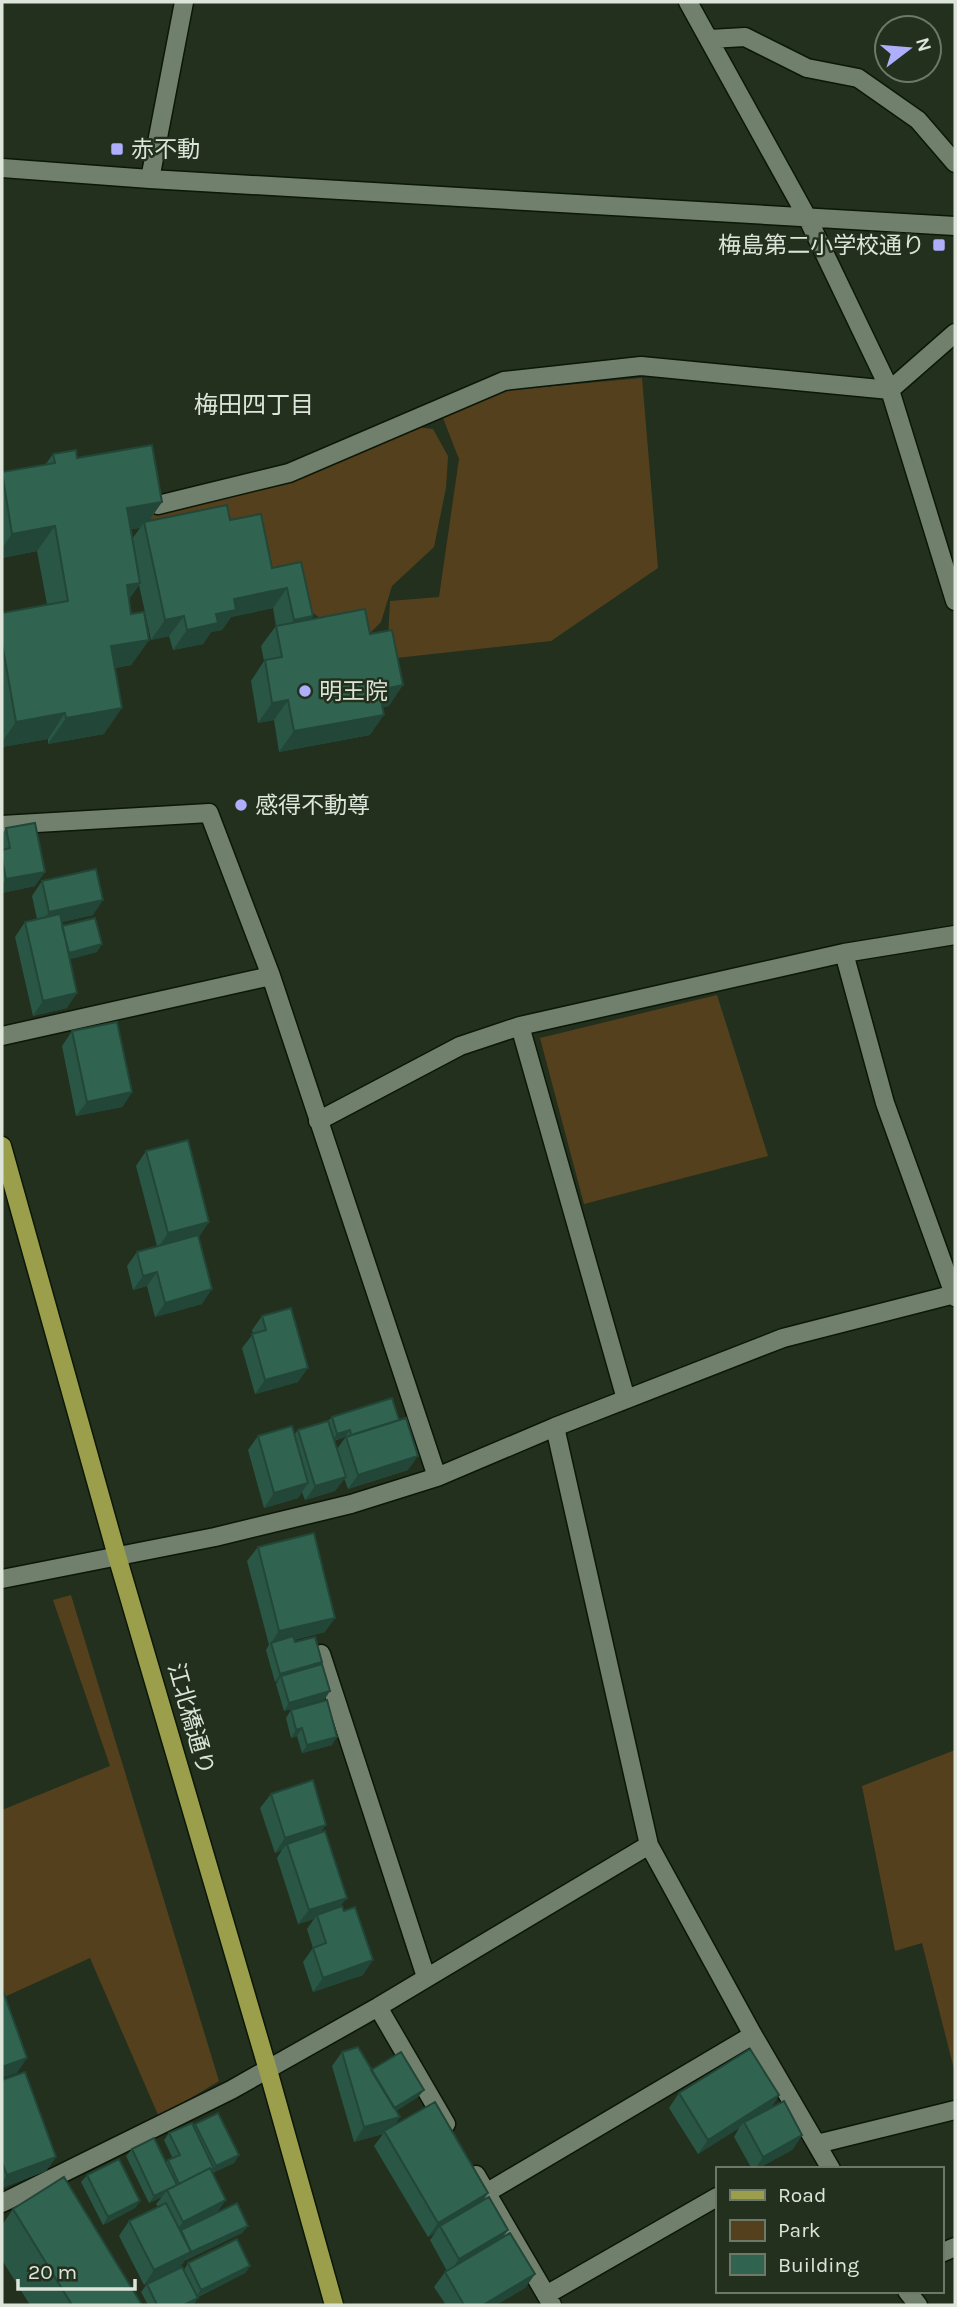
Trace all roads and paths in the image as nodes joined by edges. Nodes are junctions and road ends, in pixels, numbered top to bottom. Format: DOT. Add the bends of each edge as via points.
graph roads {
  1 [pos="184,2"];
  2 [pos="688,2"];
  3 [pos="710,39"];
  4 [pos="955,163"];
  5 [pos="2,168"];
  6 [pos="150,178"];
  7 [pos="807,217"];
  8 [pos="955,226"];
  9 [pos="955,333"];
  10 [pos="890,390"];
  11 [pos="158,505"];
  12 [pos="955,601"];
  13 [pos="2,825"];
  14 [pos="955,935"];
  15 [pos="844,953"];
  16 [pos="271,976"];
  17 [pos="520,1026"];
  18 [pos="2,1035"];
  19 [pos="318,1121"];
  20 [pos="2,1146"];
  21 [pos="955,1295"];
  22 [pos="626,1399"];
  23 [pos="555,1427"];
  24 [pos="437,1477"];
  25 [pos="117,1556"];
  26 [pos="2,1579"];
  27 [pos="321,1654"];
  28 [pos="649,1845"];
  29 [pos="426,1977"];
  30 [pos="378,2007"];
  31 [pos="753,2035"];
  32 [pos="268,2070"];
  33 [pos="955,2110"];
  34 [pos="453,2135"];
  35 [pos="817,2144"];
  36 [pos="466,2158"];
  37 [pos="830,2167"];
  38 [pos="486,2193"];
  39 [pos="716,2198"];
  40 [pos="2,2203"];
  41 [pos="549,2300"];
  42 [pos="334,2305"];
  1 -- 6 [label="street"];
  2 -- 3 [label="street"];
  3 -- 4 [label="street" via="745,37 807,68 858,78 918,120"];
  3 -- 7 [label="street"];
  5 -- 6 [label="street"];
  6 -- 7 [label="street"];
  7 -- 8 [label="street"];
  7 -- 10 [label="street"];
  9 -- 10 [label="street"];
  10 -- 11 [label="street" via="641,366 504,381 289,473"];
  10 -- 12 [label="street"];
  13 -- 16 [label="street" via="209,813"];
  14 -- 15 [label="street"];
  15 -- 17 [label="street"];
  15 -- 21 [label="street" via="885,1103"];
  16 -- 18 [label="street"];
  16 -- 19 [label="street"];
  17 -- 19 [label="street" via="460,1046"];
  17 -- 22 [label="street"];
  19 -- 24 [label="street"];
  20 -- 25 [label="main road, 江北橋通り"];
  21 -- 22 [label="street" via="783,1338"];
  22 -- 23 [label="street"];
  23 -- 24 [label="street"];
  23 -- 28 [label="street"];
  24 -- 25 [label="street" via="351,1504"];
  25 -- 26 [label="street"];
  25 -- 32 [label="main road, 江北橋通り"];
  27 -- 29 [label="street"];
  28 -- 29 [label="street"];
  28 -- 31 [label="street"];
  29 -- 30 [label="street"];
  30 -- 32 [label="street"];
  30 -- 34 [label="street"];
  31 -- 35 [label="street"];
  31 -- 38 [label="street"];
  32 -- 40 [label="street"];
  32 -- 42 [label="main road, 江北橋通り"];
  33 -- 35 [label="street"];
  35 -- 37 [label="street"];
  36 -- 38 [label="street"];
  38 -- 41 [label="street"];
  39 -- 41 [label="street"];
}
